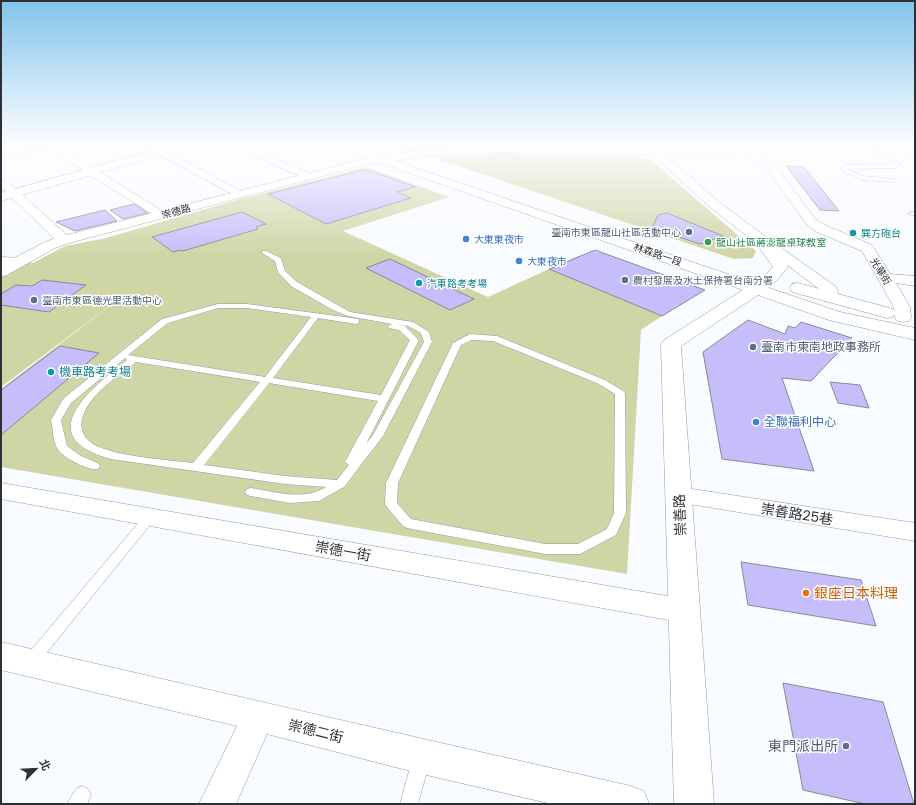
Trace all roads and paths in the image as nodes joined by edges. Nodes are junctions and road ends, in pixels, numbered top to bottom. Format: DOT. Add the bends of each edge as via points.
graph roads {
  1 [pos="1,180"];
  2 [pos="61,181"];
  3 [pos="106,181"];
  4 [pos="213,181"];
  5 [pos="291,181"];
  6 [pos="439,181"];
  7 [pos="467,181"];
  8 [pos="688,181"];
  9 [pos="783,181"];
  10 [pos="889,181"];
  11 [pos="894,181"];
  12 [pos="15,193"];
  13 [pos="240,194"];
  14 [pos="1,197"];
  15 [pos="163,215"];
  16 [pos="64,240"];
  17 [pos="761,240"];
  18 [pos="264,252"];
  19 [pos="1,261"];
  20 [pos="20,261"];
  21 [pos="1,272"];
  22 [pos="886,278"];
  23 [pos="915,281"];
  24 [pos="763,284"];
  25 [pos="830,298"];
  26 [pos="316,316"];
  27 [pos="909,318"];
  28 [pos="915,334"];
  29 [pos="119,357"];
  30 [pos="450,358"];
  31 [pos="134,359"];
  32 [pos="267,380"];
  33 [pos="385,399"];
  34 [pos="94,466"];
  35 [pos="196,467"];
  36 [pos="340,484"];
  37 [pos="1,490"];
  38 [pos="251,492"];
  39 [pos="679,495"];
  40 [pos="150,517"];
  41 [pos="915,532"];
  42 [pos="684,611"];
  43 [pos="15,659"];
  44 [pos="259,716"];
  45 [pos="422,757"];
  46 [pos="559,796"];
  47 [pos="217,804"];
  48 [pos="409,804"];
  49 [pos="632,804"];
  50 [pos="694,804"];
  1 -- 12 [label="street"];
  2 -- 12 [label="street"];
  3 -- 15 [label="street"];
  4 -- 13 [label="street"];
  5 -- 13 [label="street, 崇德路"];
  6 -- 24 [label="street, 林森路一段"];
  7 -- 24 [label="street, 林森路一段"];
  8 -- 17 [label="street"];
  9 -- 22 [label="street, 光華街" via="812,222 822,229 867,248"];
  10 -- 11 [label="lane"];
  12 -- 14 [label="street"];
  12 -- 16 [label="street"];
  13 -- 15 [label="street, 崇德路"];
  15 -- 16 [label="street, 崇德路"];
  16 -- 20 [label="street, 崇德路"];
  17 -- 24 [label="street" via="781,267"];
  17 -- 25 [label="street" via="830,289"];
  18 -- 36 [label="lane" via="278,260 282,272 294,284 348,314 410,324 425,332 428,342 378,436"];
  19 -- 20 [label="street"];
  20 -- 21 [label="street, 崇德路"];
  22 -- 23 [label="street"];
  22 -- 27 [label="street, 光華街"];
  24 -- 25 [label="street, 林森路一段"];
  24 -- 28 [label="street, 林森路一段" via="836,316"];
  24 -- 39 [label="street, 崇善路" via="671,344"];
  25 -- 27 [label="street, 林森路一段"];
  26 -- 29 [label="lane" via="247,306 218,306 165,321"];
  26 -- 32 [label="lane"];
  26 -- 33 [label="lane" via="402,328 415,340"];
  29 -- 31 [label="lane"];
  29 -- 34 [label="lane" via="67,401 56,420 62,448"];
  30 -- 30 [label="lane" via="392,483 391,504 407,523 545,549 580,549 612,532 620,513 620,393 602,382 494,338 470,337 457,343"];
  31 -- 32 [label="lane"];
  31 -- 35 [label="lane" via="88,399 76,419 76,434 86,445 111,454"];
  32 -- 33 [label="lane"];
  32 -- 35 [label="lane"];
  33 -- 36 [label="lane"];
  35 -- 36 [label="lane" via="285,480"];
  36 -- 38 [label="lane" via="319,497 290,499"];
  37 -- 40 [label="street, 崇德一街"];
  39 -- 41 [label="street, 崇善路25巷"];
  39 -- 42 [label="street, 崇善路"];
  40 -- 42 [label="street, 崇德一街"];
  40 -- 43 [label="lane"];
  42 -- 50 [label="street, 崇善路"];
  43 -- 44 [label="street, 崇德二街"];
  44 -- 45 [label="street, 崇德二街"];
  44 -- 47 [label="street"];
  45 -- 46 [label="street, 崇德二街"];
  45 -- 48 [label="lane"];
  46 -- 49 [label="street, 崇德二街"];
}
